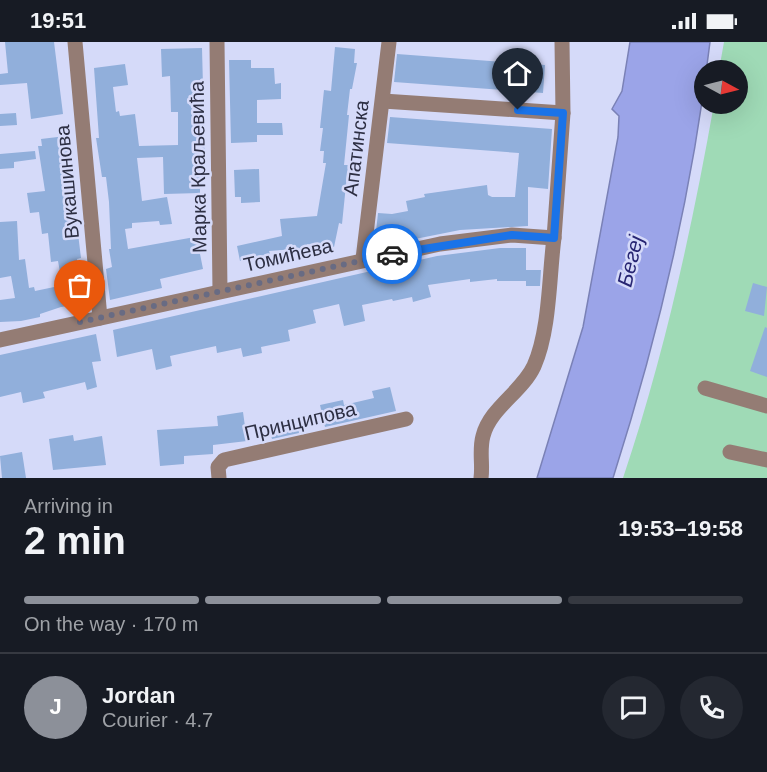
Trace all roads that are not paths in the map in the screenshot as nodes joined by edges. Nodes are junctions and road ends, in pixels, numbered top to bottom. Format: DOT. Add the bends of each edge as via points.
graph roads {
  1 [pos="75,42"];
  2 [pos="217,42"];
  3 [pos="389,42"];
  4 [pos="562,42"];
  5 [pos="383,101"];
  6 [pos="563,113"];
  7 [pos="554,238"];
  8 [pos="363,259"];
  9 [pos="220,291"];
  10 [pos="100,318"];
  11 [pos="0,340"];
  12 [pos="705,388"];
  13 [pos="767,406"];
  14 [pos="406,419"];
  15 [pos="730,452"];
  16 [pos="767,460"];
  17 [pos="219,478"];
  18 [pos="481,478"];
  1 -- 10 [label="street, Вукашинова"];
  2 -- 9 [label="street, Марка Краљевића"];
  3 -- 5 [label="street, Апатинска"];
  4 -- 6 [label="street"];
  5 -- 6 [label="street"];
  5 -- 8 [label="street, Апатинска"];
  6 -- 7 [label="street"];
  7 -- 8 [label="street, Томићева" via="512,235"];
  7 -- 18 [label="street" via="543,335 536,359 488,424 482,437"];
  8 -- 9 [label="street, Томићева"];
  9 -- 10 [label="street, Томићева"];
  10 -- 11 [label="street, Томићева"];
  12 -- 13 [label="street"];
  14 -- 17 [label="street, Принципова" via="224,460 218,467"];
  15 -- 16 [label="street"];
}
